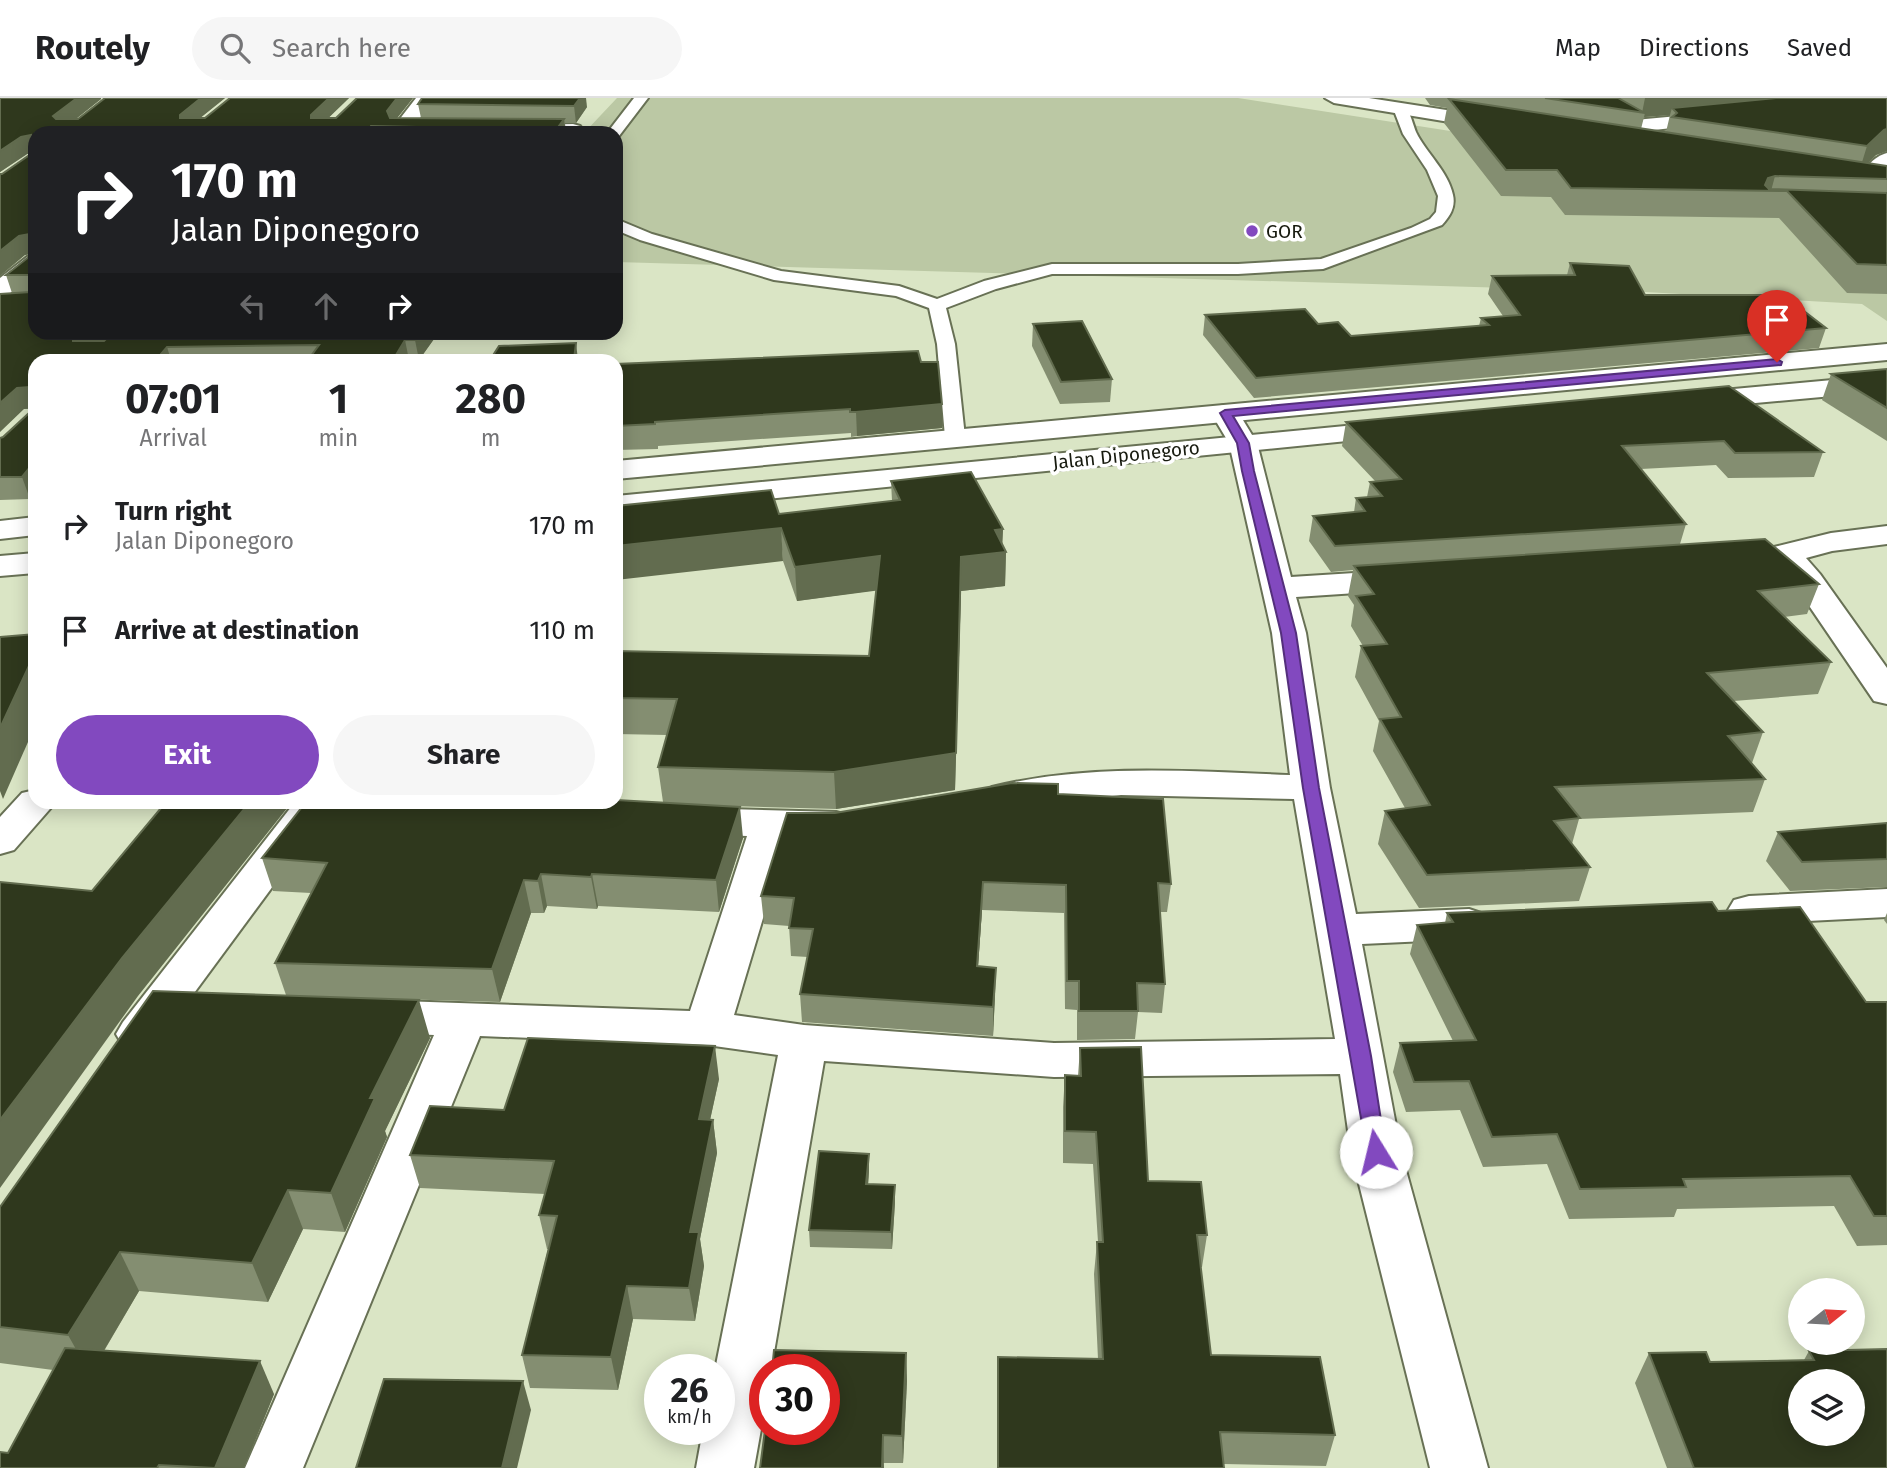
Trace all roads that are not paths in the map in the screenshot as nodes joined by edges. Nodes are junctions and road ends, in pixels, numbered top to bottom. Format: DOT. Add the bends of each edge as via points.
graph roads {
  1 [pos="425,98"];
  2 [pos="641,98"];
  3 [pos="1334,98"];
  4 [pos="1400,108"];
  5 [pos="1615,115"];
  6 [pos="1741,117"];
  7 [pos="404,126"];
  8 [pos="619,126"];
  9 [pos="1520,127"];
  10 [pos="1633,139"];
  11 [pos="1669,143"];
  12 [pos="1887,159"];
  13 [pos="1887,185"];
  14 [pos="623,227"];
  15 [pos="28,268"];
  16 [pos="0,290"];
  17 [pos="937,305"];
  18 [pos="1887,352"];
  19 [pos="1887,383"];
  20 [pos="1668,403"];
  21 [pos="1421,426"];
  22 [pos="1234,428"];
  23 [pos="955,437"];
  24 [pos="623,469"];
  25 [pos="623,504"];
  26 [pos="28,527"];
  27 [pos="0,530"];
  28 [pos="1887,535"];
  29 [pos="28,564"];
  30 [pos="0,566"];
  31 [pos="1428,578"];
  32 [pos="1278,589"];
  33 [pos="1887,693"];
  34 [pos="1311,788"];
  35 [pos="975,802"];
  36 [pos="30,809"];
  37 [pos="310,809"];
  38 [pos="649,818"];
  39 [pos="873,820"];
  40 [pos="771,825"];
  41 [pos="0,841"];
  42 [pos="1887,903"];
  43 [pos="1708,912"];
  44 [pos="1502,922"];
  45 [pos="1337,930"];
  46 [pos="156,1010"];
  47 [pos="209,1012"];
  48 [pos="330,1015"];
  49 [pos="464,1019"];
  50 [pos="707,1028"];
  51 [pos="804,1042"];
  52 [pos="1361,1056"];
  53 [pos="117,1066"];
  54 [pos="274,1468"];
  55 [pos="725,1468"];
  56 [pos="1459,1468"];
  1 -- 7 [label="street"];
  2 -- 8 [label="lane"];
  3 -- 4 [label="street"];
  4 -- 9 [label="street"];
  4 -- 17 [label="lane" via="1446,196 1444,213 1417,231 1323,264 1052,269"];
  5 -- 10 [label="street"];
  6 -- 10 [label="street"];
  10 -- 11 [label="street"];
  12 -- 13 [label="street" via="1859,180"];
  14 -- 17 [label="lane" via="780,276 899,291"];
  15 -- 16 [label="street"];
  17 -- 23 [label="lane" via="946,344"];
  18 -- 22 [label="street, Jalan Diponegoro"];
  19 -- 20 [label="street"];
  21 -- 22 [label="street, Jalan Diponegoro"];
  22 -- 23 [label="street, Jalan Diponegoro"];
  22 -- 25 [label="street, Jalan Diponegoro"];
  22 -- 32 [label="street"];
  23 -- 24 [label="street, Jalan Diponegoro"];
  26 -- 27 [label="street"];
  28 -- 33 [label="street" via="1771,555 1809,581"];
  29 -- 30 [label="street"];
  31 -- 32 [label="street"];
  32 -- 34 [label="street" via="1289,633"];
  34 -- 35 [label="street" via="1138,781 1079,784"];
  34 -- 45 [label="street"];
  36 -- 41 [label="street"];
  37 -- 46 [label="street"];
  38 -- 40 [label="street"];
  39 -- 40 [label="street"];
  40 -- 50 [label="street"];
  42 -- 43 [label="street"];
  44 -- 45 [label="street"];
  45 -- 52 [label="street"];
  46 -- 47 [label="street"];
  46 -- 53 [label="street"];
  48 -- 49 [label="street"];
  49 -- 50 [label="street"];
  49 -- 54 [label="street"];
  50 -- 51 [label="street"];
  51 -- 52 [label="street" via="1054,1060"];
  51 -- 55 [label="street"];
  52 -- 56 [label="street" via="1376,1152"];
}
